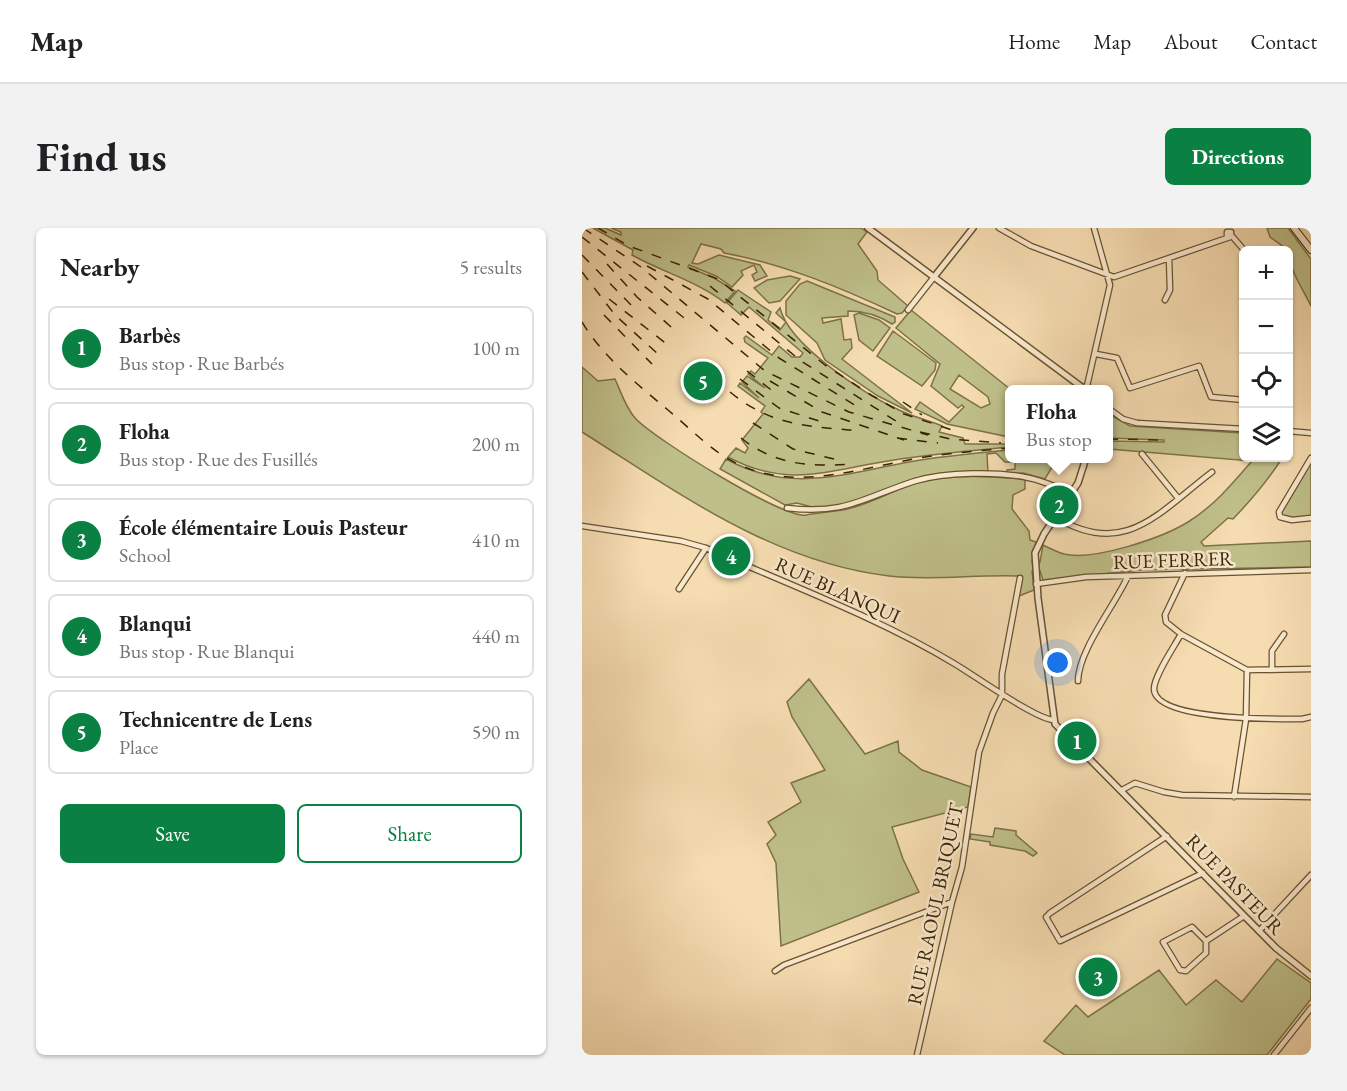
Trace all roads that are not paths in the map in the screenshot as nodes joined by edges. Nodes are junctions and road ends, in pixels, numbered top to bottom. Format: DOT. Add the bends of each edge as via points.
graph roads {
  1 [pos="868,228"];
  2 [pos="973,228"];
  3 [pos="999,228"];
  4 [pos="1094,228"];
  5 [pos="1222,228"];
  6 [pos="1294,228"];
  7 [pos="1228,235"];
  8 [pos="1240,246"];
  9 [pos="1311,250"];
  10 [pos="1169,258"];
  11 [pos="1109,276"];
  12 [pos="934,277"];
  13 [pos="1164,300"];
  14 [pos="908,310"];
  15 [pos="1096,354"];
  16 [pos="1082,385"];
  17 [pos="1087,385"];
  18 [pos="1239,400"];
  19 [pos="1113,412"];
  20 [pos="1239,429"];
  21 [pos="1293,431"];
  22 [pos="1311,433"];
  23 [pos="1142,454"];
  24 [pos="1311,459"];
  25 [pos="1085,463"];
  26 [pos="1212,472"];
  27 [pos="1072,493"];
  28 [pos="1178,498"];
  29 [pos="787,508"];
  30 [pos="1055,517"];
  31 [pos="1311,518"];
  32 [pos="582,526"];
  33 [pos="706,548"];
  34 [pos="1311,570"];
  35 [pos="1185,573"];
  36 [pos="1128,576"];
  37 [pos="1020,578"];
  38 [pos="1036,584"];
  39 [pos="679,589"];
  40 [pos="1181,634"];
  41 [pos="1284,634"];
  42 [pos="1311,669"];
  43 [pos="1247,670"];
  44 [pos="1272,670"];
  45 [pos="1078,681"];
  46 [pos="1003,692"];
  47 [pos="1311,717"];
  48 [pos="1246,719"];
  49 [pos="1054,720"];
  50 [pos="1122,790"];
  51 [pos="1234,796"];
  52 [pos="1311,797"];
  53 [pos="1167,836"];
  54 [pos="1203,873"];
  55 [pos="1311,875"];
  56 [pos="952,902"];
  57 [pos="1244,916"];
  58 [pos="1259,931"];
  59 [pos="1206,941"];
  60 [pos="776,971"];
  61 [pos="1311,976"];
  62 [pos="1311,1008"];
  63 [pos="917,1055"];
  64 [pos="1274,1055"];
  1 -- 12 [label="street"];
  2 -- 12 [label="street"];
  3 -- 11 [label="street" via="1031,246"];
  4 -- 11 [label="street"];
  5 -- 7 [label="street"];
  6 -- 9 [label="main road"];
  7 -- 8 [label="street"];
  7 -- 10 [label="street"];
  10 -- 11 [label="street"];
  10 -- 13 [label="street" via="1170,290"];
  11 -- 15 [label="street"];
  12 -- 14 [label="street"];
  12 -- 16 [label="street"];
  15 -- 17 [label="street"];
  15 -- 18 [label="street" via="1117,358 1130,388 1198,366 1211,398"];
  19 -- 20 [label="street" via="1137,423"];
  21 -- 22 [label="street"];
  23 -- 28 [label="street"];
  24 -- 31 [label="street" via="1279,512 1285,519"];
  25 -- 27 [label="street"];
  26 -- 28 [label="street"];
  27 -- 29 [label="street" via="1026,477 973,475 917,481 839,509"];
  27 -- 30 [label="street"];
  28 -- 30 [label="street" via="1135,529 1115,535 1086,531"];
  30 -- 38 [label="street" via="1036,550"];
  32 -- 33 [label="street, RUE BLANQUI"];
  33 -- 39 [label="street"];
  33 -- 46 [label="street, RUE BLANQUI" via="905,635"];
  34 -- 35 [label="street, RUE FERRER"];
  35 -- 36 [label="street, RUE FERRER"];
  35 -- 40 [label="street" via="1164,615"];
  36 -- 38 [label="street, RUE FERRER"];
  36 -- 45 [label="street" via="1096,633 1078,672"];
  37 -- 46 [label="street, RUE RAOUL BRIQUET" via="1002,674"];
  38 -- 49 [label="street"];
  40 -- 43 [label="street"];
  40 -- 48 [label="street" via="1155,685 1159,700 1208,714"];
  41 -- 44 [label="street" via="1272,651"];
  42 -- 44 [label="street"];
  43 -- 44 [label="street"];
  43 -- 48 [label="street"];
  46 -- 49 [label="street, RUE BLANQUI" via="1038,717"];
  46 -- 56 [label="street, RUE RAOUL BRIQUET" via="979,752 962,867"];
  47 -- 48 [label="street"];
  48 -- 51 [label="street"];
  49 -- 50 [label="street, RUE PASTEUR"];
  50 -- 51 [label="street" via="1134,783 1173,794"];
  50 -- 53 [label="street, RUE PASTEUR"];
  51 -- 52 [label="street"];
  53 -- 54 [label="street, RUE PASTEUR"];
  53 -- 54 [label="street" via="1050,913 1046,917 1060,941"];
  54 -- 57 [label="street, RUE PASTEUR"];
  55 -- 58 [label="street"];
  56 -- 60 [label="street" via="784,964"];
  56 -- 63 [label="street, RUE RAOUL BRIQUET"];
  57 -- 58 [label="street, RUE PASTEUR"];
  57 -- 59 [label="street"];
  58 -- 61 [label="street, RUE PASTEUR"];
  59 -- 59 [label="street" via="1206,953 1186,971 1180,969 1163,942 1192,927"];
  62 -- 64 [label="street"];
}
